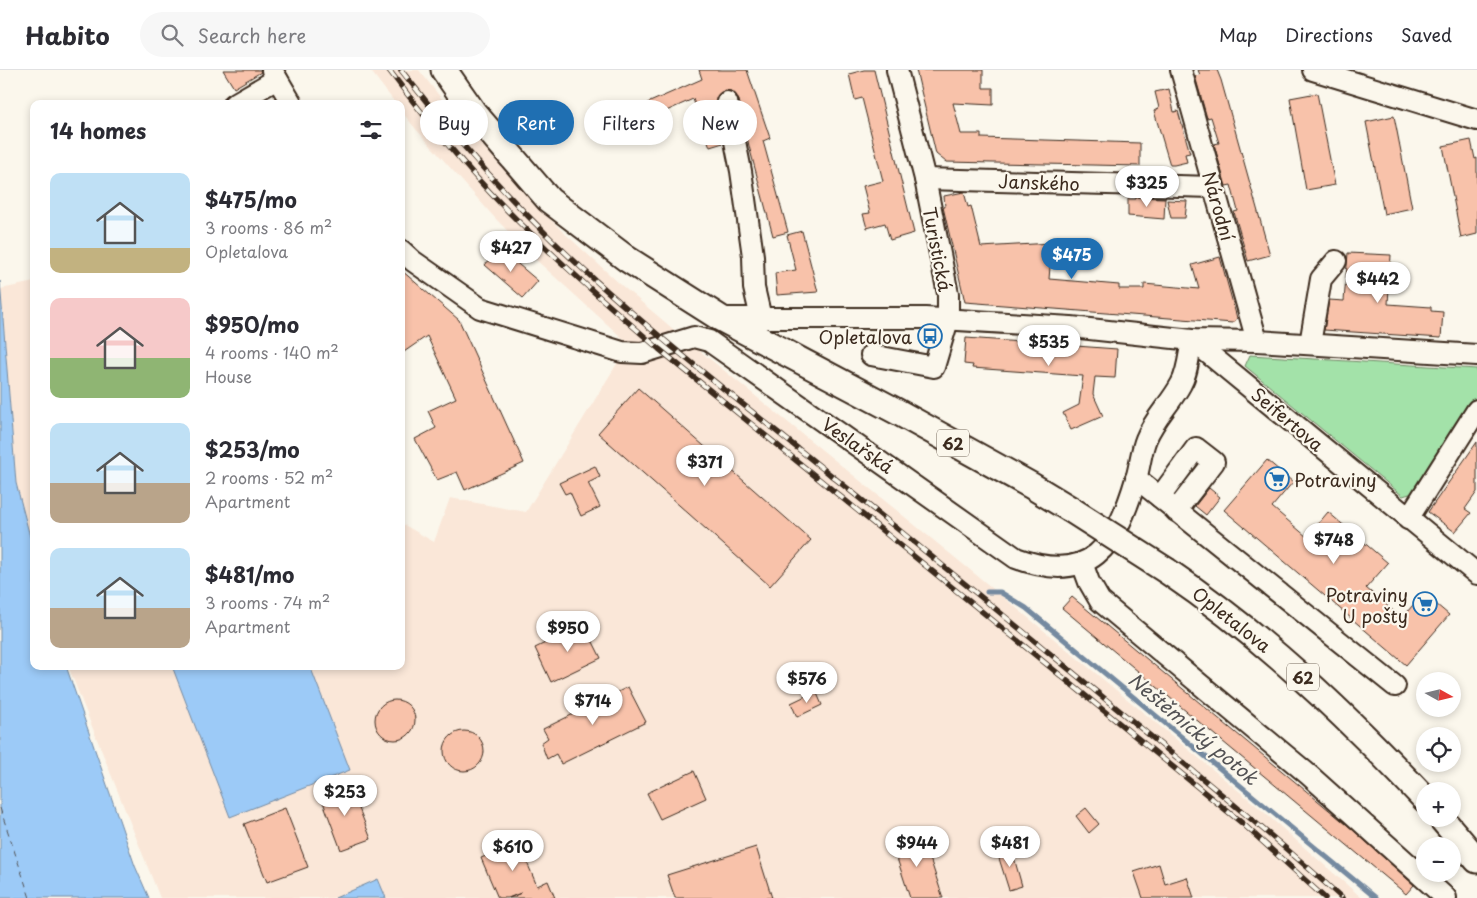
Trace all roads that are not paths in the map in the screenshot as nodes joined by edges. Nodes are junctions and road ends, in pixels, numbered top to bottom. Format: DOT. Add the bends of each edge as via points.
graph roads {
  1 [pos="444,70"];
  2 [pos="897,70"];
  3 [pos="1180,70"];
  4 [pos="1313,70"];
  5 [pos="275,74"];
  6 [pos="239,100"];
  7 [pos="290,100"];
  8 [pos="1477,120"];
  9 [pos="736,145"];
  10 [pos="925,179"];
  11 [pos="1213,187"];
  12 [pos="405,254"];
  13 [pos="1336,261"];
  14 [pos="720,318"];
  15 [pos="761,318"];
  16 [pos="948,320"];
  17 [pos="1192,340"];
  18 [pos="1257,341"];
  19 [pos="1310,344"];
  20 [pos="871,355"];
  21 [pos="1477,355"];
  22 [pos="1477,410"];
  23 [pos="1136,478"];
  24 [pos="1160,497"];
  25 [pos="1176,511"];
  26 [pos="1408,519"];
  27 [pos="1082,563"];
  28 [pos="1477,574"];
  29 [pos="1395,686"];
  30 [pos="1416,790"];
  31 [pos="1449,827"];
  32 [pos="1477,860"];
  33 [pos="1446,898"];
  1 -- 14 [label="main road, Opletalova / 62" via="474,113 549,200 627,259"];
  2 -- 10 [label="street, Turistická"];
  3 -- 11 [label="street, Národní"];
  4 -- 8 [label="street"];
  5 -- 6 [label="street"];
  5 -- 7 [label="street"];
  9 -- 15 [label="street" via="753,256 754,288"];
  10 -- 11 [label="street, Janského"];
  10 -- 16 [label="street, Turistická" via="948,294"];
  11 -- 18 [label="street, Národní"];
  12 -- 27 [label="street, Veslařská" via="480,308 622,352 642,353 694,338 709,341 1016,558 1034,565 1059,568"];
  13 -- 19 [label="street" via="1321,280"];
  14 -- 15 [label="street"];
  14 -- 30 [label="main road, Opletalova / 62, bridge" via="1070,508 1167,571 1244,627 1292,668"];
  15 -- 16 [label="street"];
  16 -- 17 [label="street" via="1071,327"];
  16 -- 20 [label="street, Turistická" via="934,367"];
  17 -- 18 [label="street"];
  17 -- 23 [label="street, Veslařská" via="1182,383 1146,438"];
  17 -- 26 [label="street, Seifertova"];
  18 -- 19 [label="street"];
  19 -- 21 [label="street"];
  22 -- 26 [label="street"];
  23 -- 24 [label="street"];
  23 -- 27 [label="street, Veslařská" via="1123,518 1103,550"];
  24 -- 25 [label="street"];
  24 -- 25 [label="street" via="1196,448 1214,462"];
  25 -- 29 [label="street"];
  26 -- 28 [label="street, Seifertova"];
  27 -- 33 [label="street" via="1100,601 1309,774"];
  31 -- 32 [label="main road"];
}
